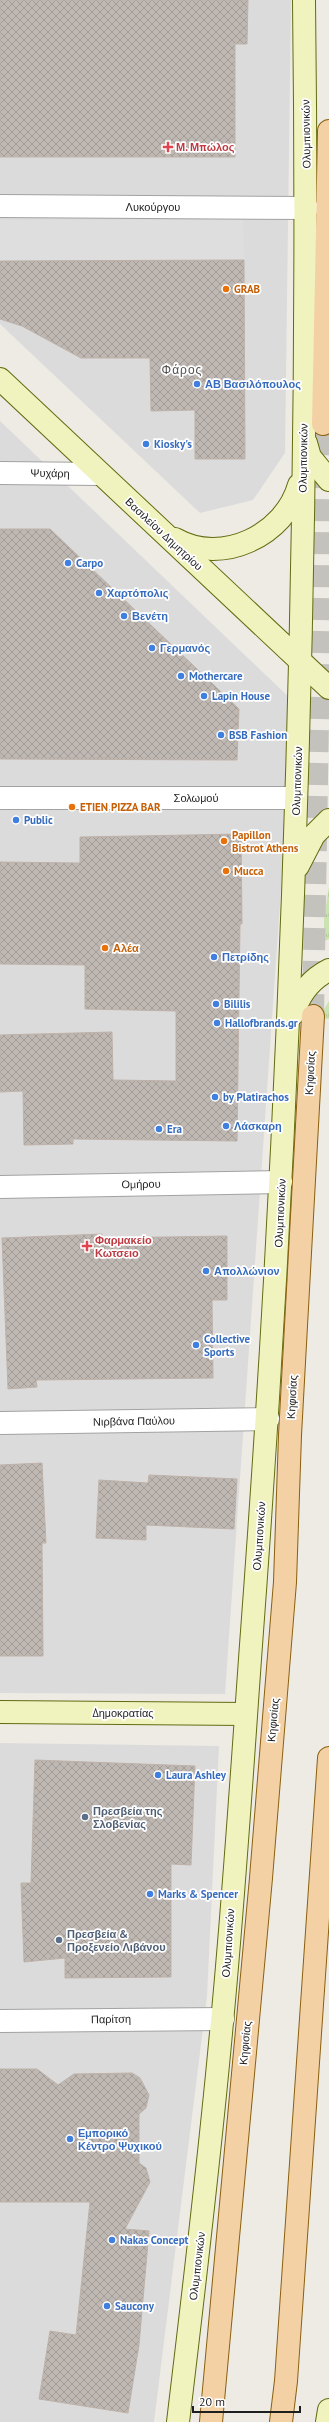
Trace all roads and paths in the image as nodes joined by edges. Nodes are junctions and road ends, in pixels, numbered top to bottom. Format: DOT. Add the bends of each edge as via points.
graph roads {
  1 [pos="304,0"];
  2 [pos="329,131"];
  3 [pos="0,206"];
  4 [pos="307,208"];
  5 [pos="0,379"];
  6 [pos="314,428"];
  7 [pos="0,473"];
  8 [pos="303,473"];
  9 [pos="100,474"];
  10 [pos="329,480"];
  11 [pos="163,533"];
  12 [pos="319,675"];
  13 [pos="0,798"];
  14 [pos="296,798"];
  15 [pos="329,820"];
  16 [pos="295,873"];
  17 [pos="329,970"];
  18 [pos="313,1016"];
  19 [pos="290,1024"];
  20 [pos="281,1182"];
  21 [pos="0,1186"];
  22 [pos="268,1419"];
  23 [pos="0,1423"];
  24 [pos="0,1712"];
  25 [pos="246,1714"];
  26 [pos="329,1758"];
  27 [pos="223,2019"];
  28 [pos="0,2021"];
  29 [pos="329,2410"];
  30 [pos="178,2422"];
  31 [pos="211,2422"];
  32 [pos="281,2422"];
  33 [pos="327,2422"];
  1 -- 4 [label="street, Ολυμπιονικών"];
  2 -- 6 [label="main road"];
  3 -- 4 [label="street, Λυκούργου"];
  4 -- 6 [label="street, Ολυμπιονικών"];
  5 -- 9 [label="street, Βασιλείου Δημητρίου"];
  6 -- 8 [label="street, Ολυμπιονικών"];
  6 -- 10 [label="street" via="310,457"];
  7 -- 9 [label="street, Ψυχάρη"];
  8 -- 11 [label="street" via="288,510 274,525 250,541 220,548 200,548 180,543"];
  8 -- 12 [label="street, Ολυμπιονικών"];
  9 -- 11 [label="street, Βασιλείου Δημητρίου"];
  11 -- 12 [label="street, Βασιλείου Δημητρίου"];
  12 -- 14 [label="street, Ολυμπιονικών"];
  13 -- 14 [label="street, Σολωμού"];
  14 -- 16 [label="street, Ολυμπιονικών"];
  15 -- 16 [label="street" via="314,835"];
  16 -- 19 [label="street, Ολυμπιονικών"];
  17 -- 19 [label="street" via="316,978 298,999"];
  18 -- 31 [label="main road, Κηφισίας" via="284,1582 261,1878"];
  19 -- 20 [label="street, Ολυμπιονικών"];
  20 -- 21 [label="street, Ομήρου"];
  20 -- 22 [label="street, Ολυμπιονικών"];
  22 -- 23 [label="street, Νιρβάνα Παύλου"];
  22 -- 25 [label="street, Ολυμπιονικών"];
  24 -- 25 [label="street, Δημοκρατίας"];
  25 -- 27 [label="street, Ολυμπιονικών"];
  26 -- 32 [label="main road" via="286,2381"];
  27 -- 28 [label="street, Παρίτση"];
  27 -- 30 [label="street, Ολυμπιονικών"];
  29 -- 33 [label="street"];
}
